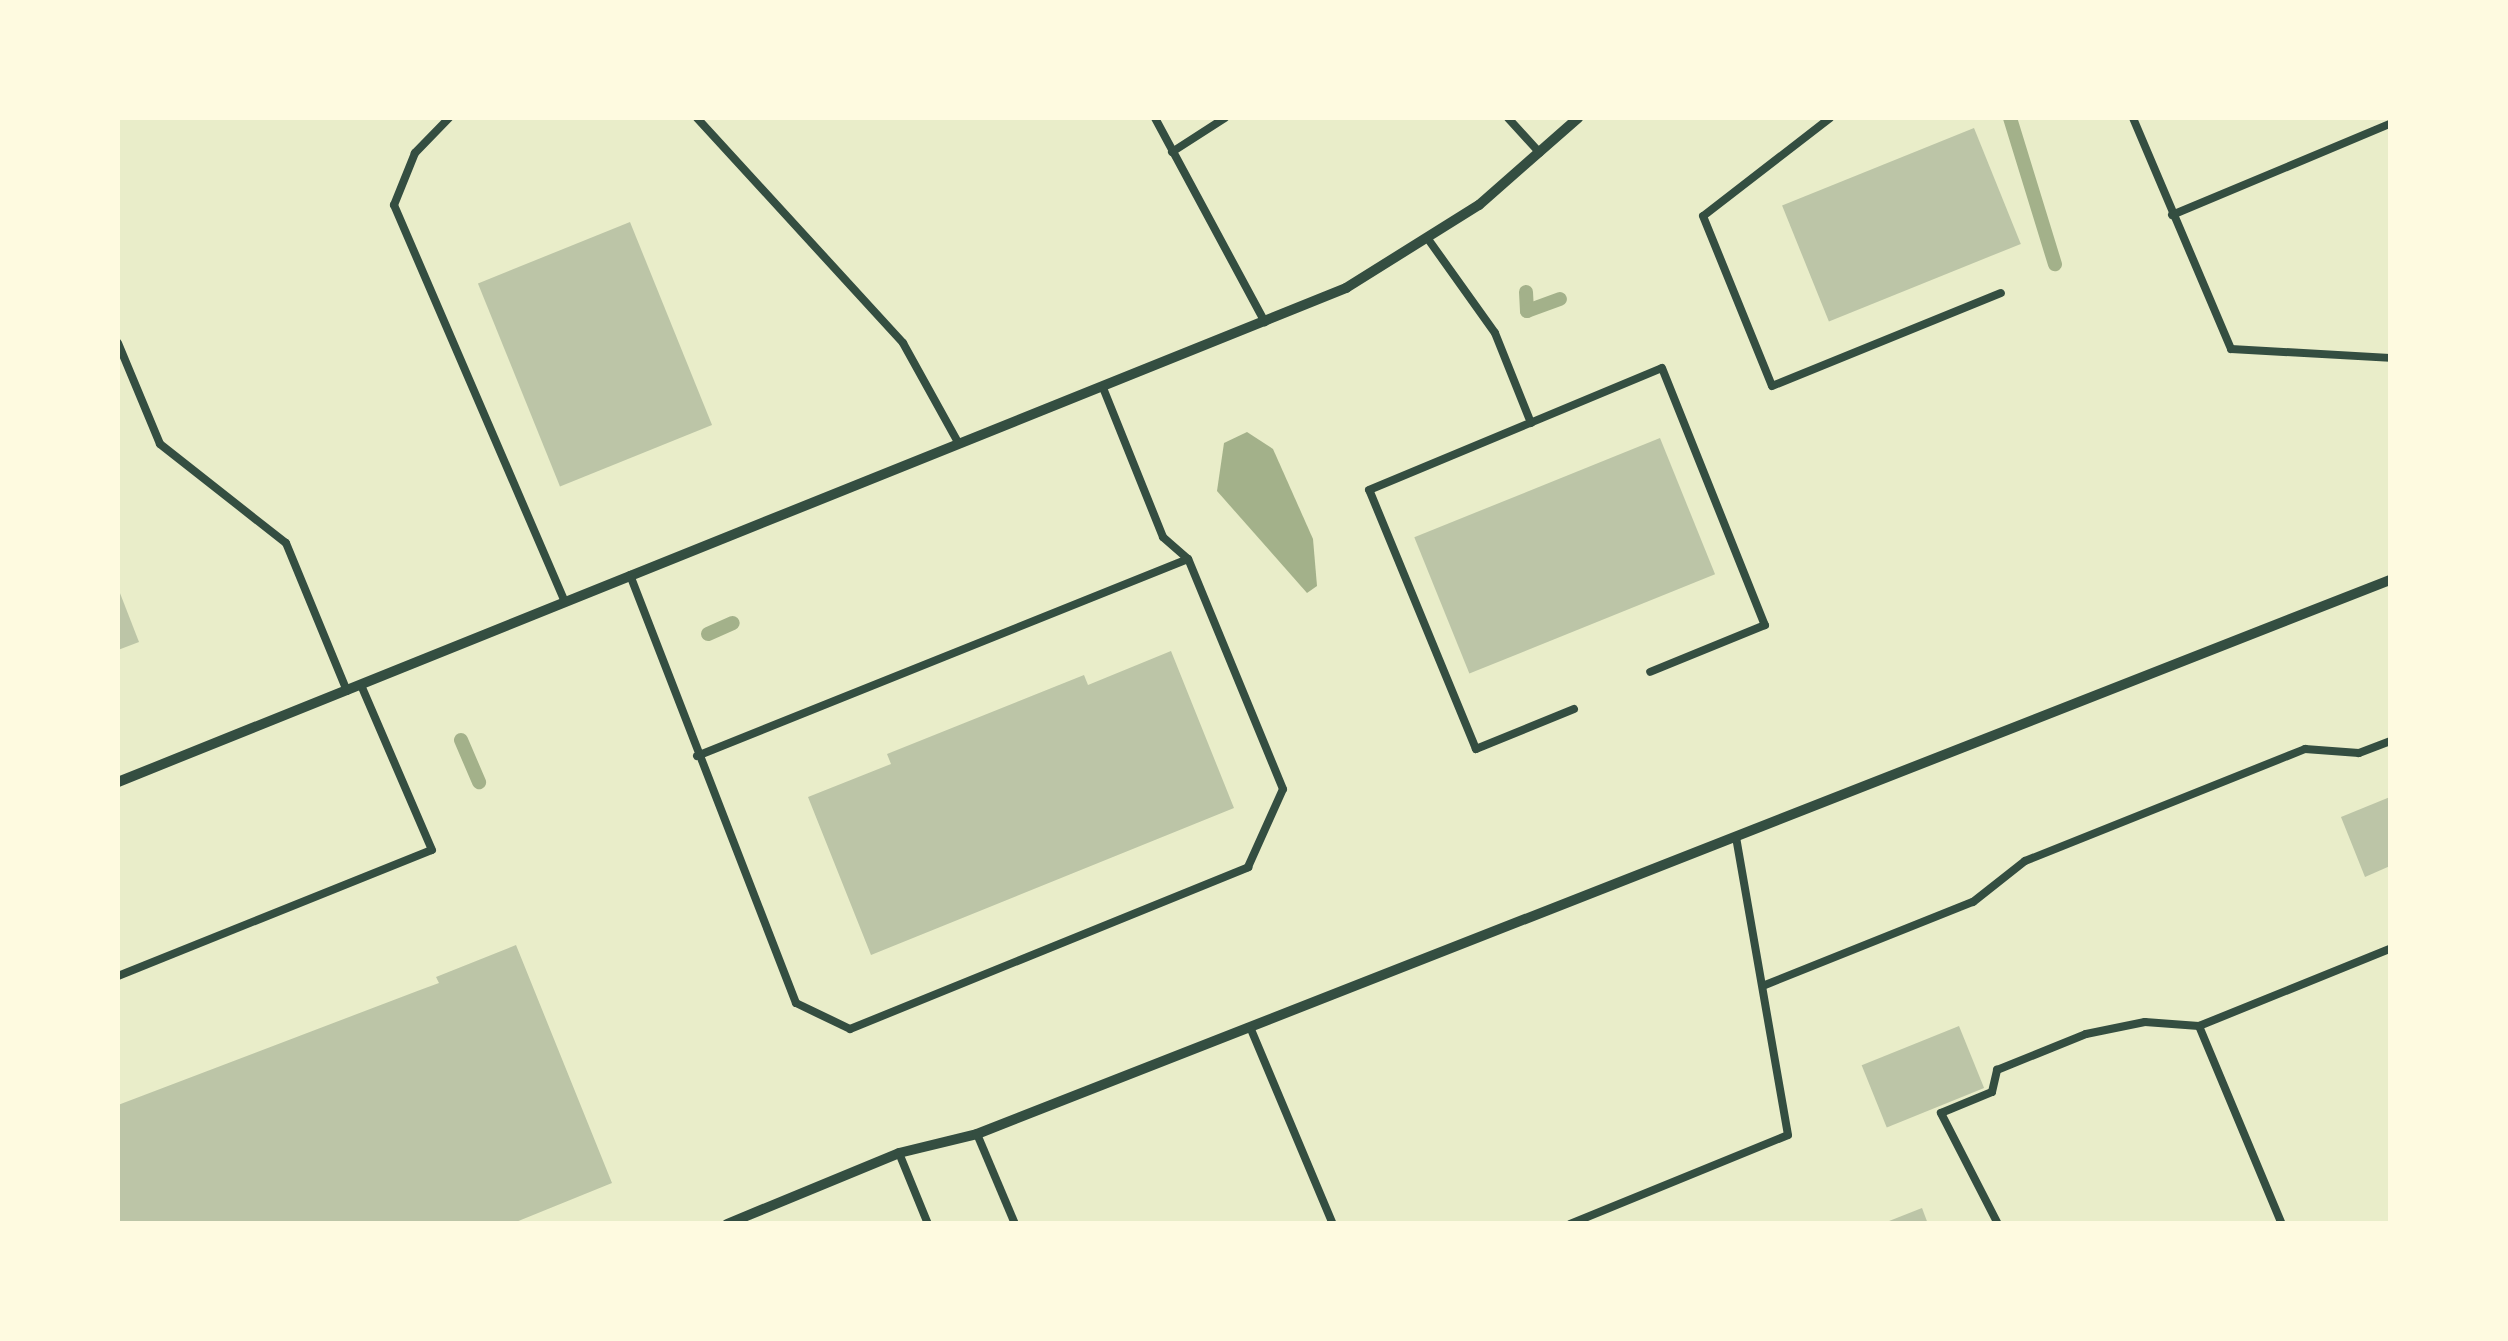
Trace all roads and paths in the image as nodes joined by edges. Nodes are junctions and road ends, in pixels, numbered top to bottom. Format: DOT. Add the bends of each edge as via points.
graph roads {
  1 [pos="449,118"];
  2 [pos="697,118"];
  3 [pos="1155,118"];
  4 [pos="1225,118"];
  5 [pos="1508,118"];
  6 [pos="1578,118"];
  7 [pos="1830,118"];
  8 [pos="2133,118"];
  9 [pos="2390,124"];
  10 [pos="1172,152"];
  11 [pos="1540,153"];
  12 [pos="2172,214"];
  13 [pos="1428,239"];
  14 [pos="2001,293"];
  15 [pos="1264,322"];
  16 [pos="118,343"];
  17 [pos="2390,358"];
  18 [pos="1103,388"];
  19 [pos="1531,423"];
  20 [pos="959,444"];
  21 [pos="1188,559"];
  22 [pos="630,575"];
  23 [pos="2390,580"];
  24 [pos="565,602"];
  25 [pos="1650,672"];
  26 [pos="362,685"];
  27 [pos="348,691"];
  28 [pos="1574,708"];
  29 [pos="2390,740"];
  30 [pos="697,756"];
  31 [pos="118,782"];
  32 [pos="1736,838"];
  33 [pos="2390,950"];
  34 [pos="118,976"];
  35 [pos="1765,985"];
  36 [pos="1250,1026"];
  37 [pos="2199,1026"];
  38 [pos="977,1134"];
  39 [pos="898,1153"];
  40 [pos="727,1224"];
  41 [pos="928,1224"];
  42 [pos="1015,1224"];
  43 [pos="1334,1224"];
  44 [pos="1570,1224"];
  45 [pos="1998,1224"];
  46 [pos="2282,1224"];
  1 -- 24 [label="lane" via="415,153 394,205"];
  2 -- 20 [label="lane" via="903,343"];
  3 -- 10 [label="lane"];
  4 -- 10 [label="lane"];
  5 -- 11 [label="lane"];
  6 -- 11 [label="street"];
  7 -- 14 [label="lane" via="1704,216 1772,386"];
  8 -- 12 [label="lane"];
  9 -- 12 [label="lane"];
  10 -- 15 [label="lane"];
  11 -- 13 [label="street"];
  12 -- 17 [label="lane" via="2231,349"];
  13 -- 15 [label="street" via="1346,288"];
  13 -- 19 [label="lane" via="1495,333"];
  15 -- 18 [label="street"];
  16 -- 27 [label="lane" via="160,444 286,543"];
  18 -- 20 [label="street"];
  18 -- 21 [label="lane" via="1163,537"];
  19 -- 25 [label="lane" via="1662,368 1765,625"];
  19 -- 28 [label="lane" via="1370,490 1476,749"];
  20 -- 22 [label="street"];
  21 -- 30 [label="lane"];
  21 -- 30 [label="lane" via="1282,789 1248,867 868,1022 850,1029 796,1003"];
  22 -- 24 [label="street"];
  22 -- 30 [label="lane"];
  23 -- 32 [label="street"];
  24 -- 26 [label="street"];
  26 -- 27 [label="street"];
  26 -- 34 [label="lane" via="432,850"];
  27 -- 31 [label="street"];
  29 -- 35 [label="lane" via="2360,753 2306,749 2025,862 1973,902"];
  32 -- 35 [label="lane"];
  32 -- 36 [label="street"];
  33 -- 37 [label="lane"];
  35 -- 44 [label="lane" via="1788,1135"];
  36 -- 38 [label="street"];
  36 -- 43 [label="lane"];
  37 -- 45 [label="lane" via="2144,1022 2086,1034 1997,1070 1992,1092 1941,1112"];
  37 -- 46 [label="lane"];
  38 -- 39 [label="street"];
  38 -- 42 [label="lane"];
  39 -- 40 [label="street"];
  39 -- 41 [label="lane"];
}
